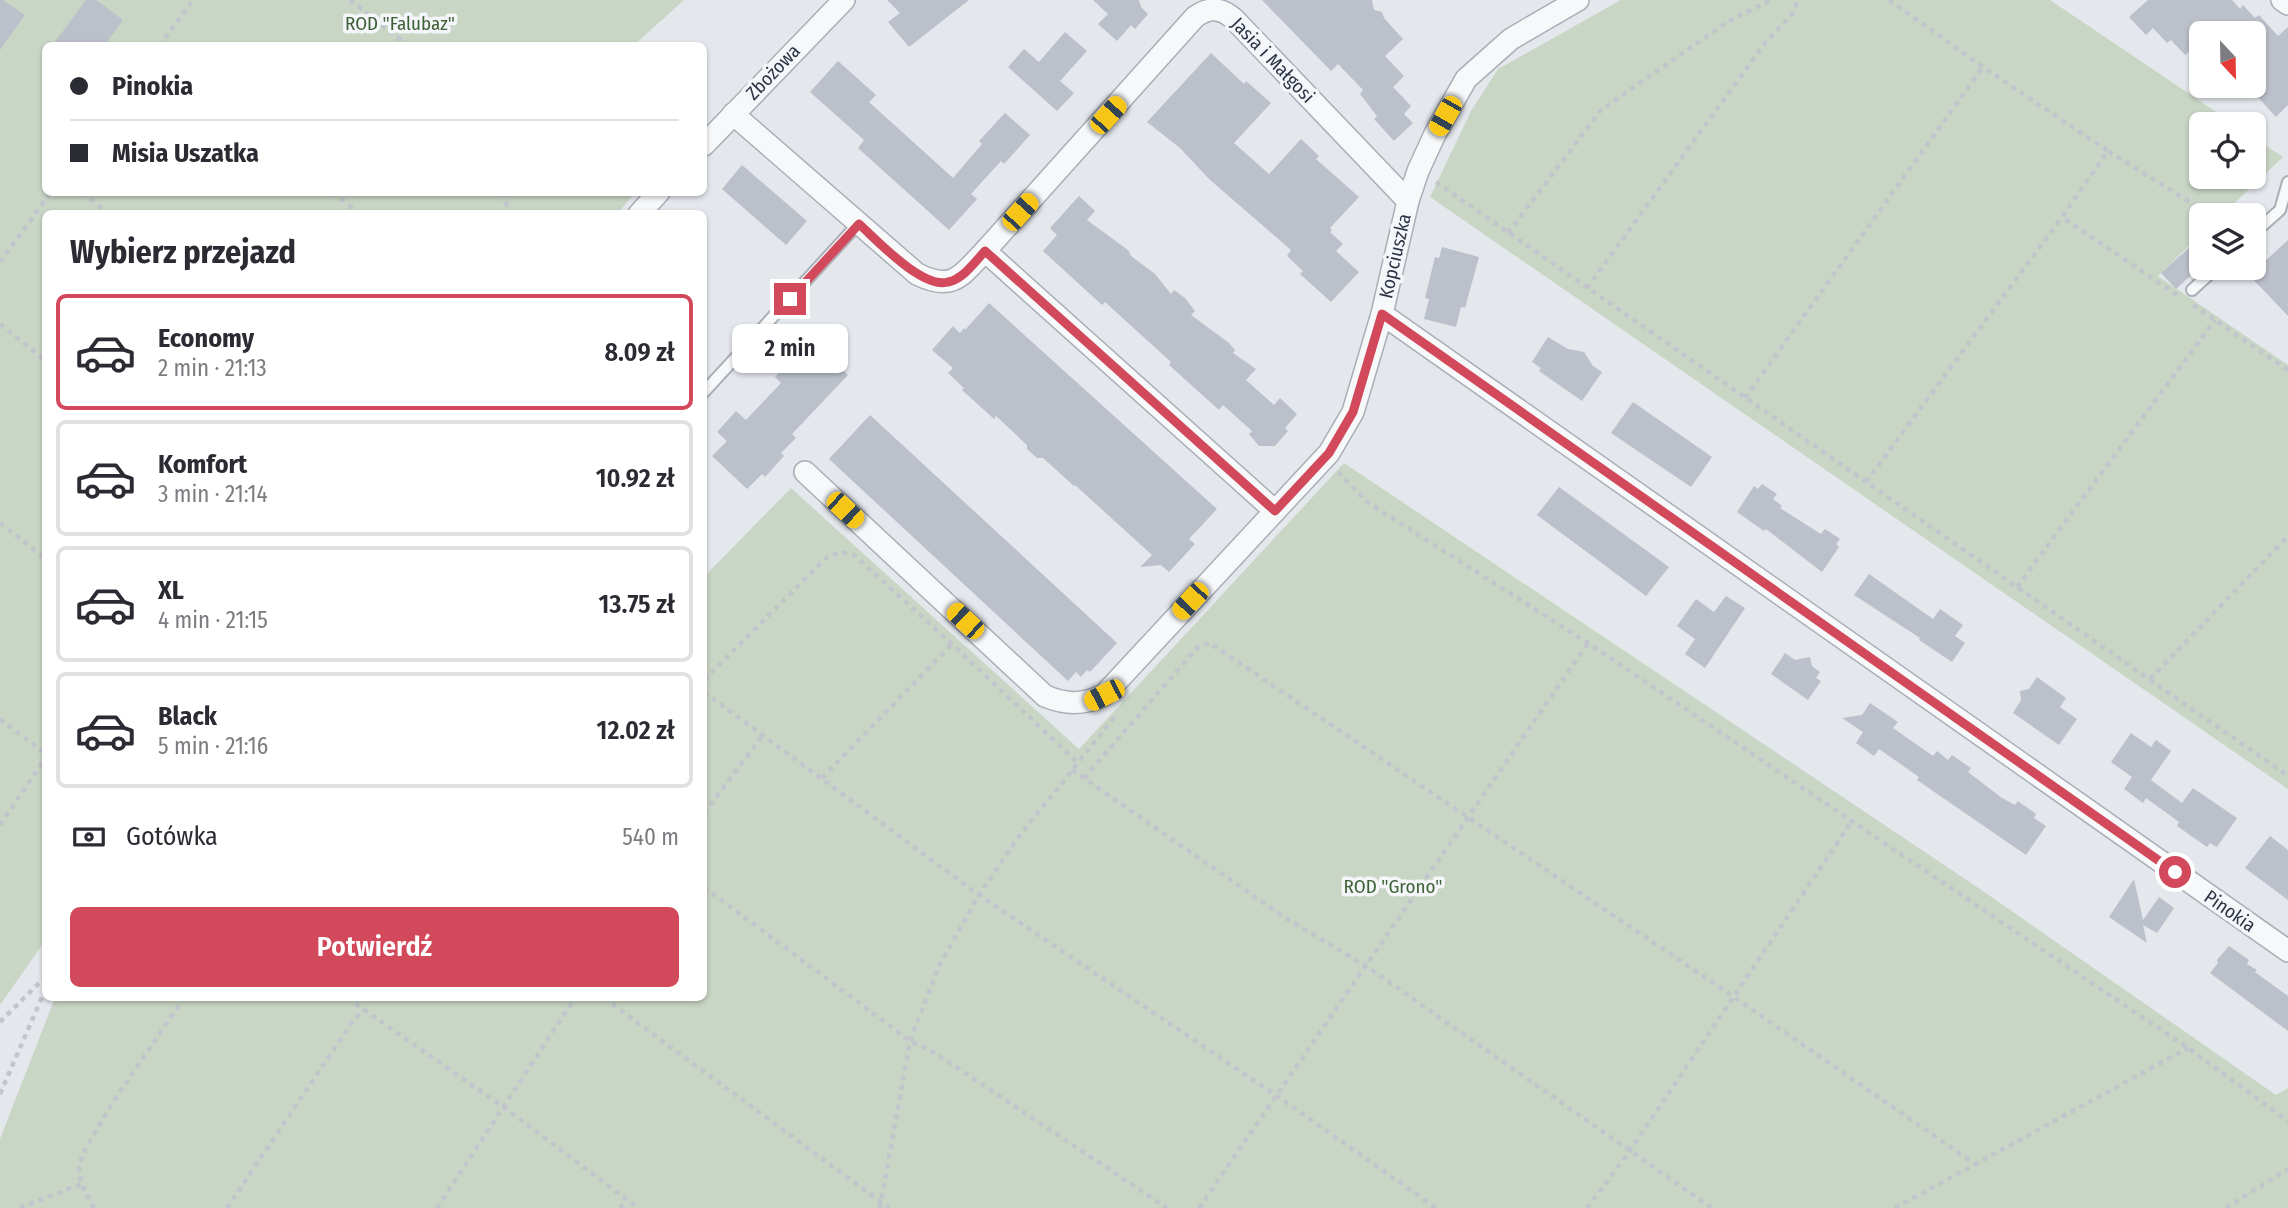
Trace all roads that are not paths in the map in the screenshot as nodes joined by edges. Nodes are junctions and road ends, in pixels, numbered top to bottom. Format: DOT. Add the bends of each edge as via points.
graph roads {
  1 [pos="844,0"];
  2 [pos="1577,0"];
  3 [pos="2282,0"];
  4 [pos="1211,4"];
  5 [pos="2288,4"];
  6 [pos="1539,10"];
  7 [pos="733,114"];
  8 [pos="707,142"];
  9 [pos="2288,182"];
  10 [pos="655,196"];
  11 [pos="1408,201"];
  12 [pos="643,210"];
  13 [pos="2266,222"];
  14 [pos="859,224"];
  15 [pos="985,251"];
  16 [pos="2203,280"];
  17 [pos="2192,290"];
  18 [pos="1382,314"];
  19 [pos="707,389"];
  20 [pos="805,472"];
  21 [pos="1275,511"];
  22 [pos="2288,951"];
  1 -- 7 [label="street, Zbożowa"];
  2 -- 6 [label="street, Kopciuszka"];
  3 -- 5 [label="street"];
  4 -- 11 [label="street, Jasia i Małgosi" via="1234,19"];
  4 -- 15 [label="street, Jasia i Małgosi"];
  6 -- 11 [label="street, Kopciuszka" via="1466,79 1435,134"];
  7 -- 8 [label="street, Zbożowa"];
  7 -- 14 [label="street, Jasia i Małgosi"];
  9 -- 13 [label="lane" via="2280,210"];
  10 -- 12 [label="street"];
  11 -- 18 [label="street, Kopciuszka"];
  14 -- 15 [label="street, Jasia i Małgosi" via="917,275 935,283 963,274"];
  14 -- 19 [label="lane"];
  15 -- 21 [label="street"];
  16 -- 17 [label="lane"];
  18 -- 21 [label="street, Kopciuszka" via="1353,412 1329,453"];
  18 -- 22 [label="street, Pinokia"];
  20 -- 21 [label="street, Kopciuszka" via="1045,696 1074,704 1112,702"];
}
